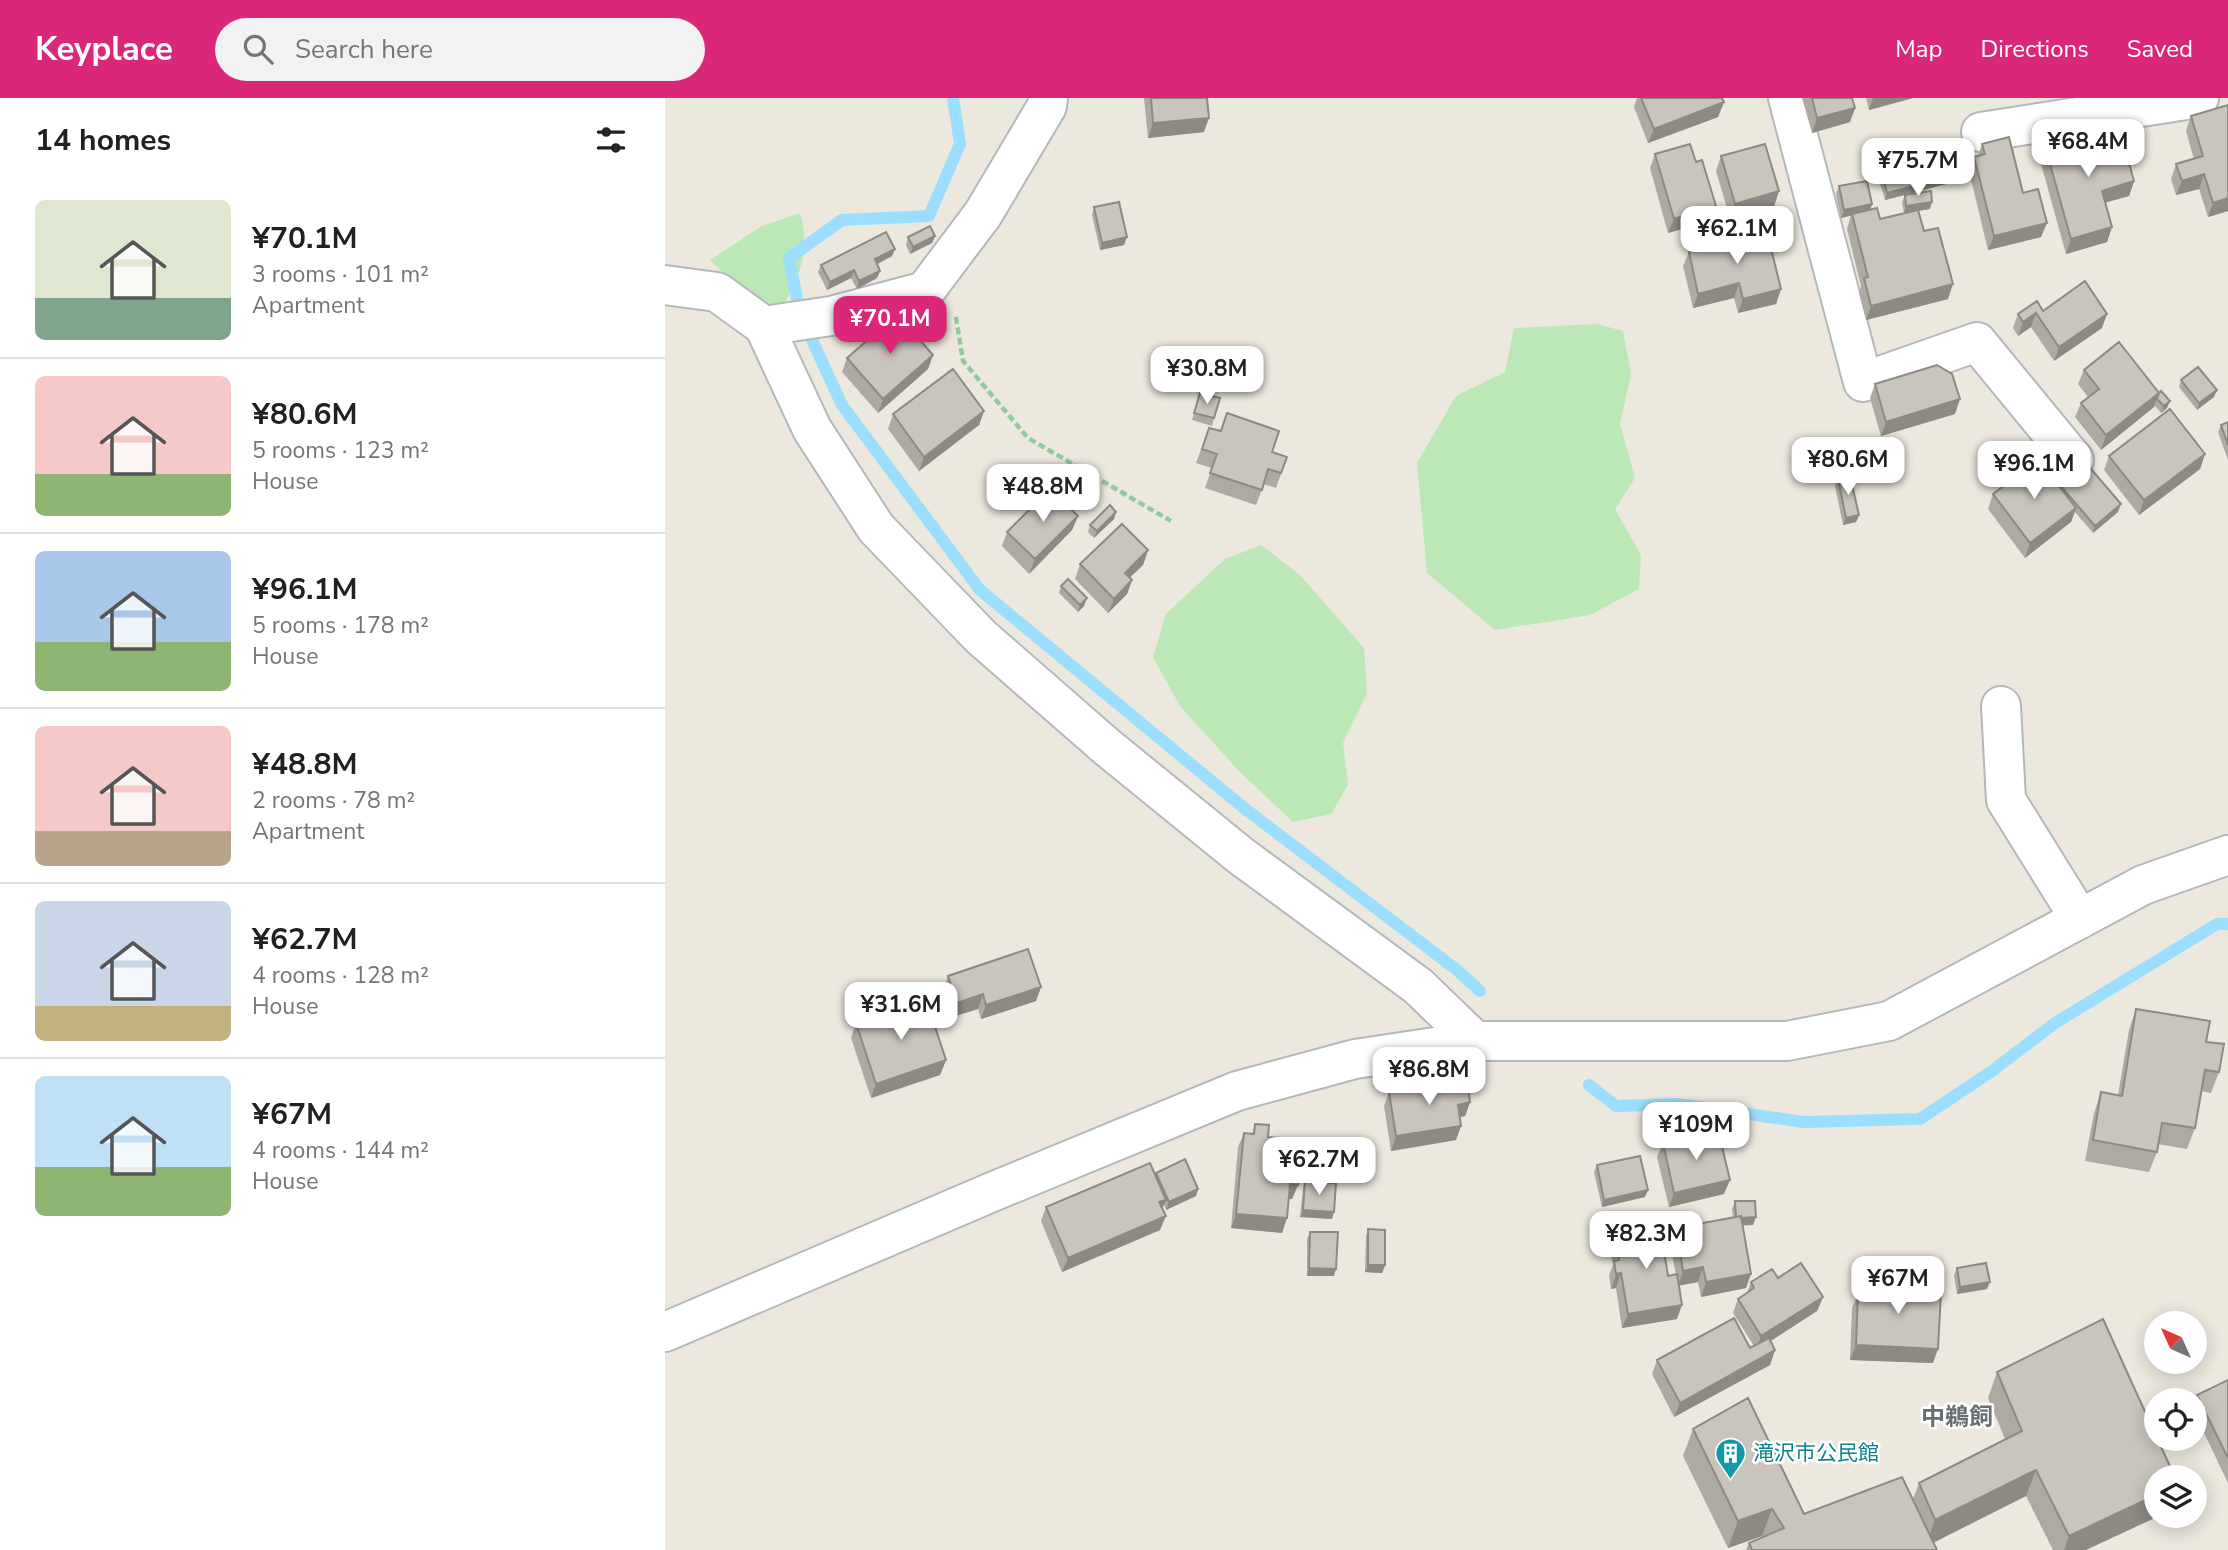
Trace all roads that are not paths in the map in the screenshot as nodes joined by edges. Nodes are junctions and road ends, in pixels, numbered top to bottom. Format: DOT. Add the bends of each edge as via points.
graph roads {
  1 [pos="1048,98"];
  2 [pos="1787,98"];
  3 [pos="2199,98"];
  4 [pos="1981,132"];
  5 [pos="665,285"];
  6 [pos="773,324"];
  7 [pos="2074,460"];
  8 [pos="2001,706"];
  9 [pos="2228,855"];
  10 [pos="2080,919"];
  11 [pos="1475,1041"];
  12 [pos="665,1332"];
  1 -- 6 [label="street" via="983,214 925,291 824,317"];
  2 -- 7 [label="street" via="1863,382 1977,342"];
  3 -- 4 [label="street"];
  5 -- 6 [label="street" via="717,292"];
  6 -- 11 [label="street" via="812,429 876,528 981,637 1241,856 1418,986"];
  8 -- 10 [label="street" via="2006,800"];
  9 -- 10 [label="street" via="2143,885"];
  10 -- 11 [label="street" via="1889,1021 1787,1041"];
  11 -- 12 [label="street" via="1355,1059 1237,1091"];
}
